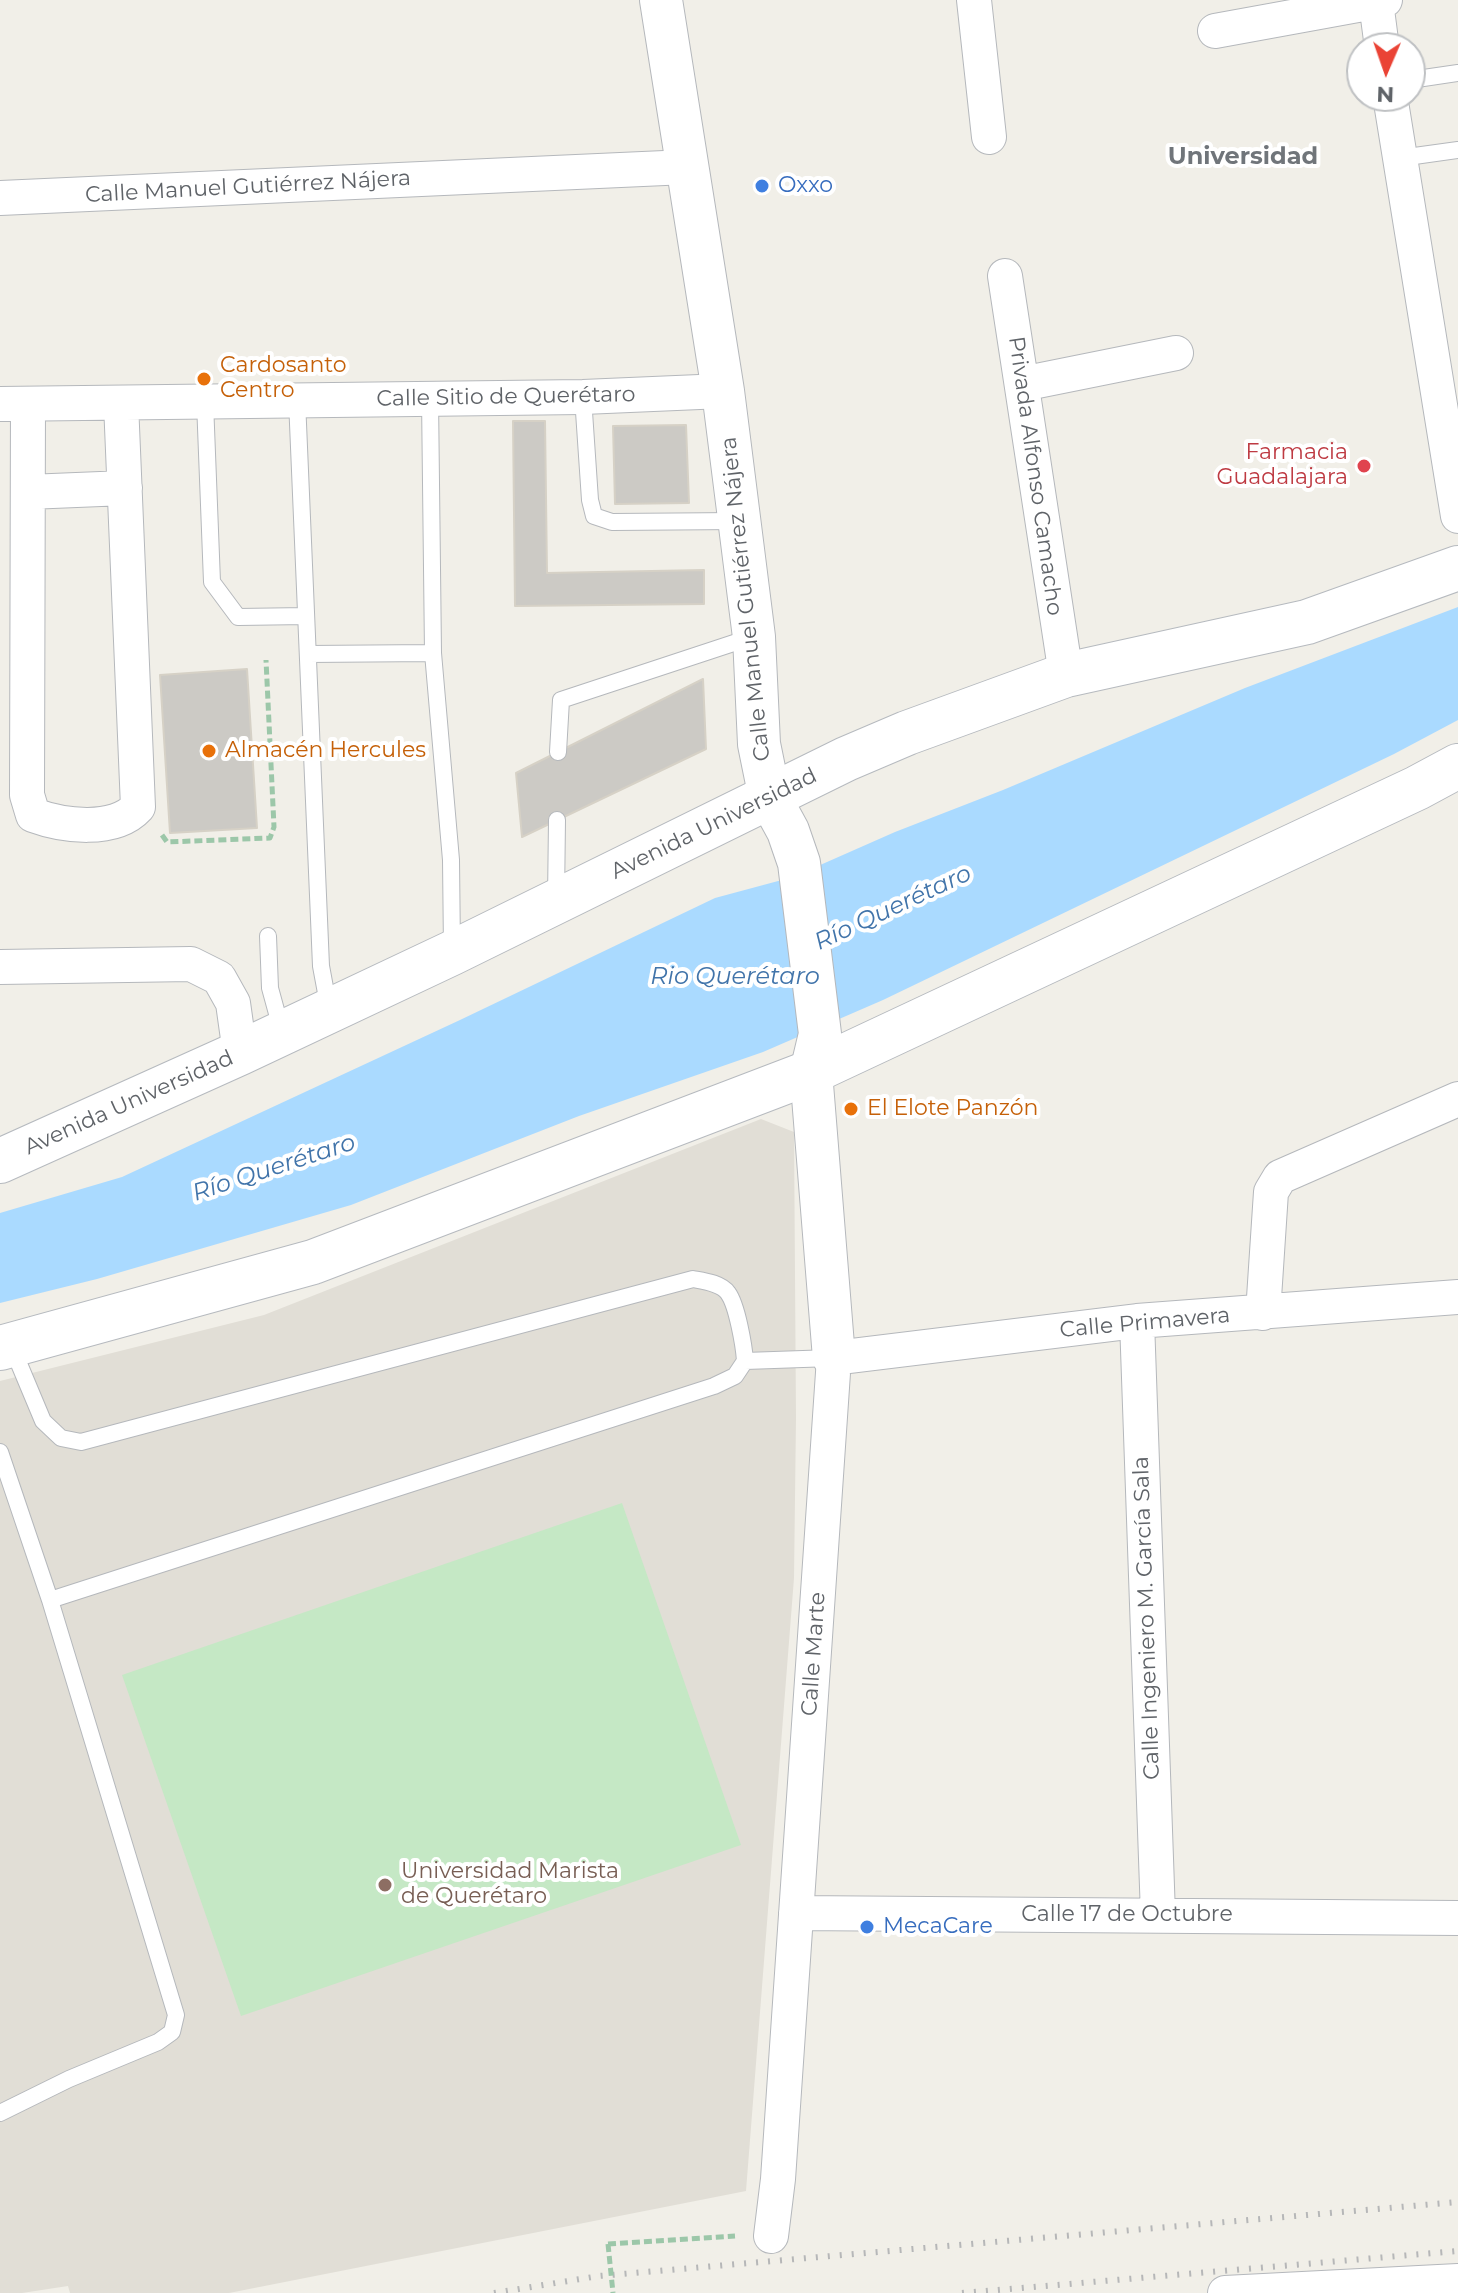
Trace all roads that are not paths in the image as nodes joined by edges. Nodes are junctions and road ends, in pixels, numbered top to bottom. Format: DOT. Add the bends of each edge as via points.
graph roads {
  1 [pos="661,0"];
  2 [pos="974,0"];
  3 [pos="1380,1"];
  4 [pos="1215,31"];
  5 [pos="1381,32"];
  6 [pos="1458,73"];
  7 [pos="1426,78"];
  8 [pos="1393,112"];
  9 [pos="989,137"];
  10 [pos="1458,150"];
  11 [pos="1400,158"];
  12 [pos="687,167"];
  13 [pos="0,198"];
  14 [pos="1005,276"];
  15 [pos="1176,353"];
  16 [pos="1022,384"];
  17 [pos="723,391"];
  18 [pos="583,397"];
  19 [pos="430,398"];
  20 [pos="297,400"];
  21 [pos="205,402"];
  22 [pos="121,403"];
  23 [pos="14,404"];
  24 [pos="125,488"];
  25 [pos="28,492"];
  26 [pos="1458,516"];
  27 [pos="740,521"];
  28 [pos="1458,568"];
  29 [pos="306,616"];
  30 [pos="754,637"];
  31 [pos="433,653"];
  32 [pos="308,654"];
  33 [pos="1066,675"];
  34 [pos="558,752"];
  35 [pos="1458,766"];
  36 [pos="770,798"];
  37 [pos="557,820"];
  38 [pos="556,902"];
  39 [pos="268,936"];
  40 [pos="452,953"];
  41 [pos="0,967"];
  42 [pos="329,1011"];
  43 [pos="283,1033"];
  44 [pos="240,1053"];
  45 [pos="815,1053"];
  46 [pos="1458,1099"];
  47 [pos="0,1161"];
  48 [pos="1458,1297"];
  49 [pos="1263,1313"];
  50 [pos="1137,1321"];
  51 [pos="6,1347"];
  52 [pos="834,1358"];
  53 [pos="745,1361"];
  54 [pos="0,1452"];
  55 [pos="50,1600"];
  56 [pos="796,1913"];
  57 [pos="1158,1915"];
  58 [pos="1458,1918"];
  59 [pos="0,2113"];
  60 [pos="756,2236"];
  61 [pos="1458,2281"];
  62 [pos="1225,2293"];
  1 -- 12 [label="street, Calle Manuel Gutiérrez Nájera"];
  2 -- 9 [label="street"];
  3 -- 4 [label="street"];
  3 -- 5 [label="street"];
  6 -- 7 [label="lane"];
  8 -- 11 [label="street"];
  10 -- 11 [label="lane"];
  11 -- 26 [label="street"];
  12 -- 13 [label="street, Calle Manuel Gutiérrez Nájera"];
  12 -- 17 [label="street, Calle Manuel Gutiérrez Nájera"];
  14 -- 16 [label="street, Privada Alfonso Camacho"];
  15 -- 16 [label="street"];
  16 -- 33 [label="street, Privada Alfonso Camacho"];
  17 -- 18 [label="street, Calle Sitio de Querétaro"];
  17 -- 27 [label="street, Calle Manuel Gutiérrez Nájera"];
  18 -- 19 [label="street, Calle Sitio de Querétaro"];
  18 -- 27 [label="lane" via="594,516 612,522"];
  19 -- 20 [label="street, Calle Sitio de Querétaro"];
  19 -- 31 [label="lane"];
  20 -- 21 [label="street, Calle Sitio de Querétaro"];
  20 -- 29 [label="lane"];
  21 -- 22 [label="street, Calle Sitio de Querétaro"];
  21 -- 29 [label="lane" via="212,582 238,617"];
  22 -- 23 [label="street, Calle Sitio de Querétaro"];
  22 -- 24 [label="street"];
  23 -- 25 [label="street"];
  24 -- 25 [label="street"];
  24 -- 25 [label="street" via="138,807 128,818 111,823 55,823 33,815 27,795"];
  27 -- 30 [label="street, Calle Manuel Gutiérrez Nájera"];
  28 -- 33 [label="main road, Avenida Universidad" via="1307,622"];
  29 -- 32 [label="lane"];
  30 -- 34 [label="lane" via="561,700"];
  30 -- 36 [label="street, Calle Manuel Gutiérrez Nájera" via="759,744"];
  31 -- 32 [label="lane"];
  31 -- 40 [label="lane" via="451,860"];
  32 -- 42 [label="lane" via="321,966"];
  33 -- 36 [label="main road, Avenida Universidad" via="907,733"];
  35 -- 45 [label="main road"];
  36 -- 38 [label="main road, Avenida Universidad"];
  36 -- 45 [label="street, Calle Manuel Gutiérrez Nájera" via="799,863"];
  37 -- 38 [label="lane"];
  38 -- 40 [label="main road, Avenida Universidad"];
  39 -- 43 [label="lane" via="270,988"];
  40 -- 42 [label="main road, Avenida Universidad"];
  41 -- 44 [label="street" via="191,964 219,978 233,1003"];
  42 -- 43 [label="main road, Avenida Universidad"];
  43 -- 44 [label="main road, Avenida Universidad"];
  44 -- 47 [label="main road, Avenida Universidad"];
  45 -- 51 [label="main road" via="313,1262"];
  45 -- 52 [label="street, Calle Marte"];
  46 -- 49 [label="street" via="1280,1177 1271,1192"];
  48 -- 49 [label="street, Calle Primavera"];
  49 -- 50 [label="street, Calle Primavera"];
  50 -- 52 [label="street, Calle Primavera"];
  50 -- 57 [label="street, Calle Ingeniero M. García Sala"];
  51 -- 53 [label="lane" via="43,1421 61,1438 81,1442 693,1279 729,1293"];
  52 -- 53 [label="lane"];
  52 -- 56 [label="street, Calle Marte"];
  53 -- 55 [label="lane" via="735,1376 714,1386"];
  54 -- 55 [label="lane"];
  55 -- 59 [label="lane" via="176,2015 172,2032 158,2042"];
  56 -- 57 [label="street, Calle 17 de Octubre"];
  56 -- 60 [label="street, Calle Marte" via="778,2179"];
  57 -- 58 [label="street, Calle 17 de Octubre"];
  61 -- 62 [label="street"];
}
